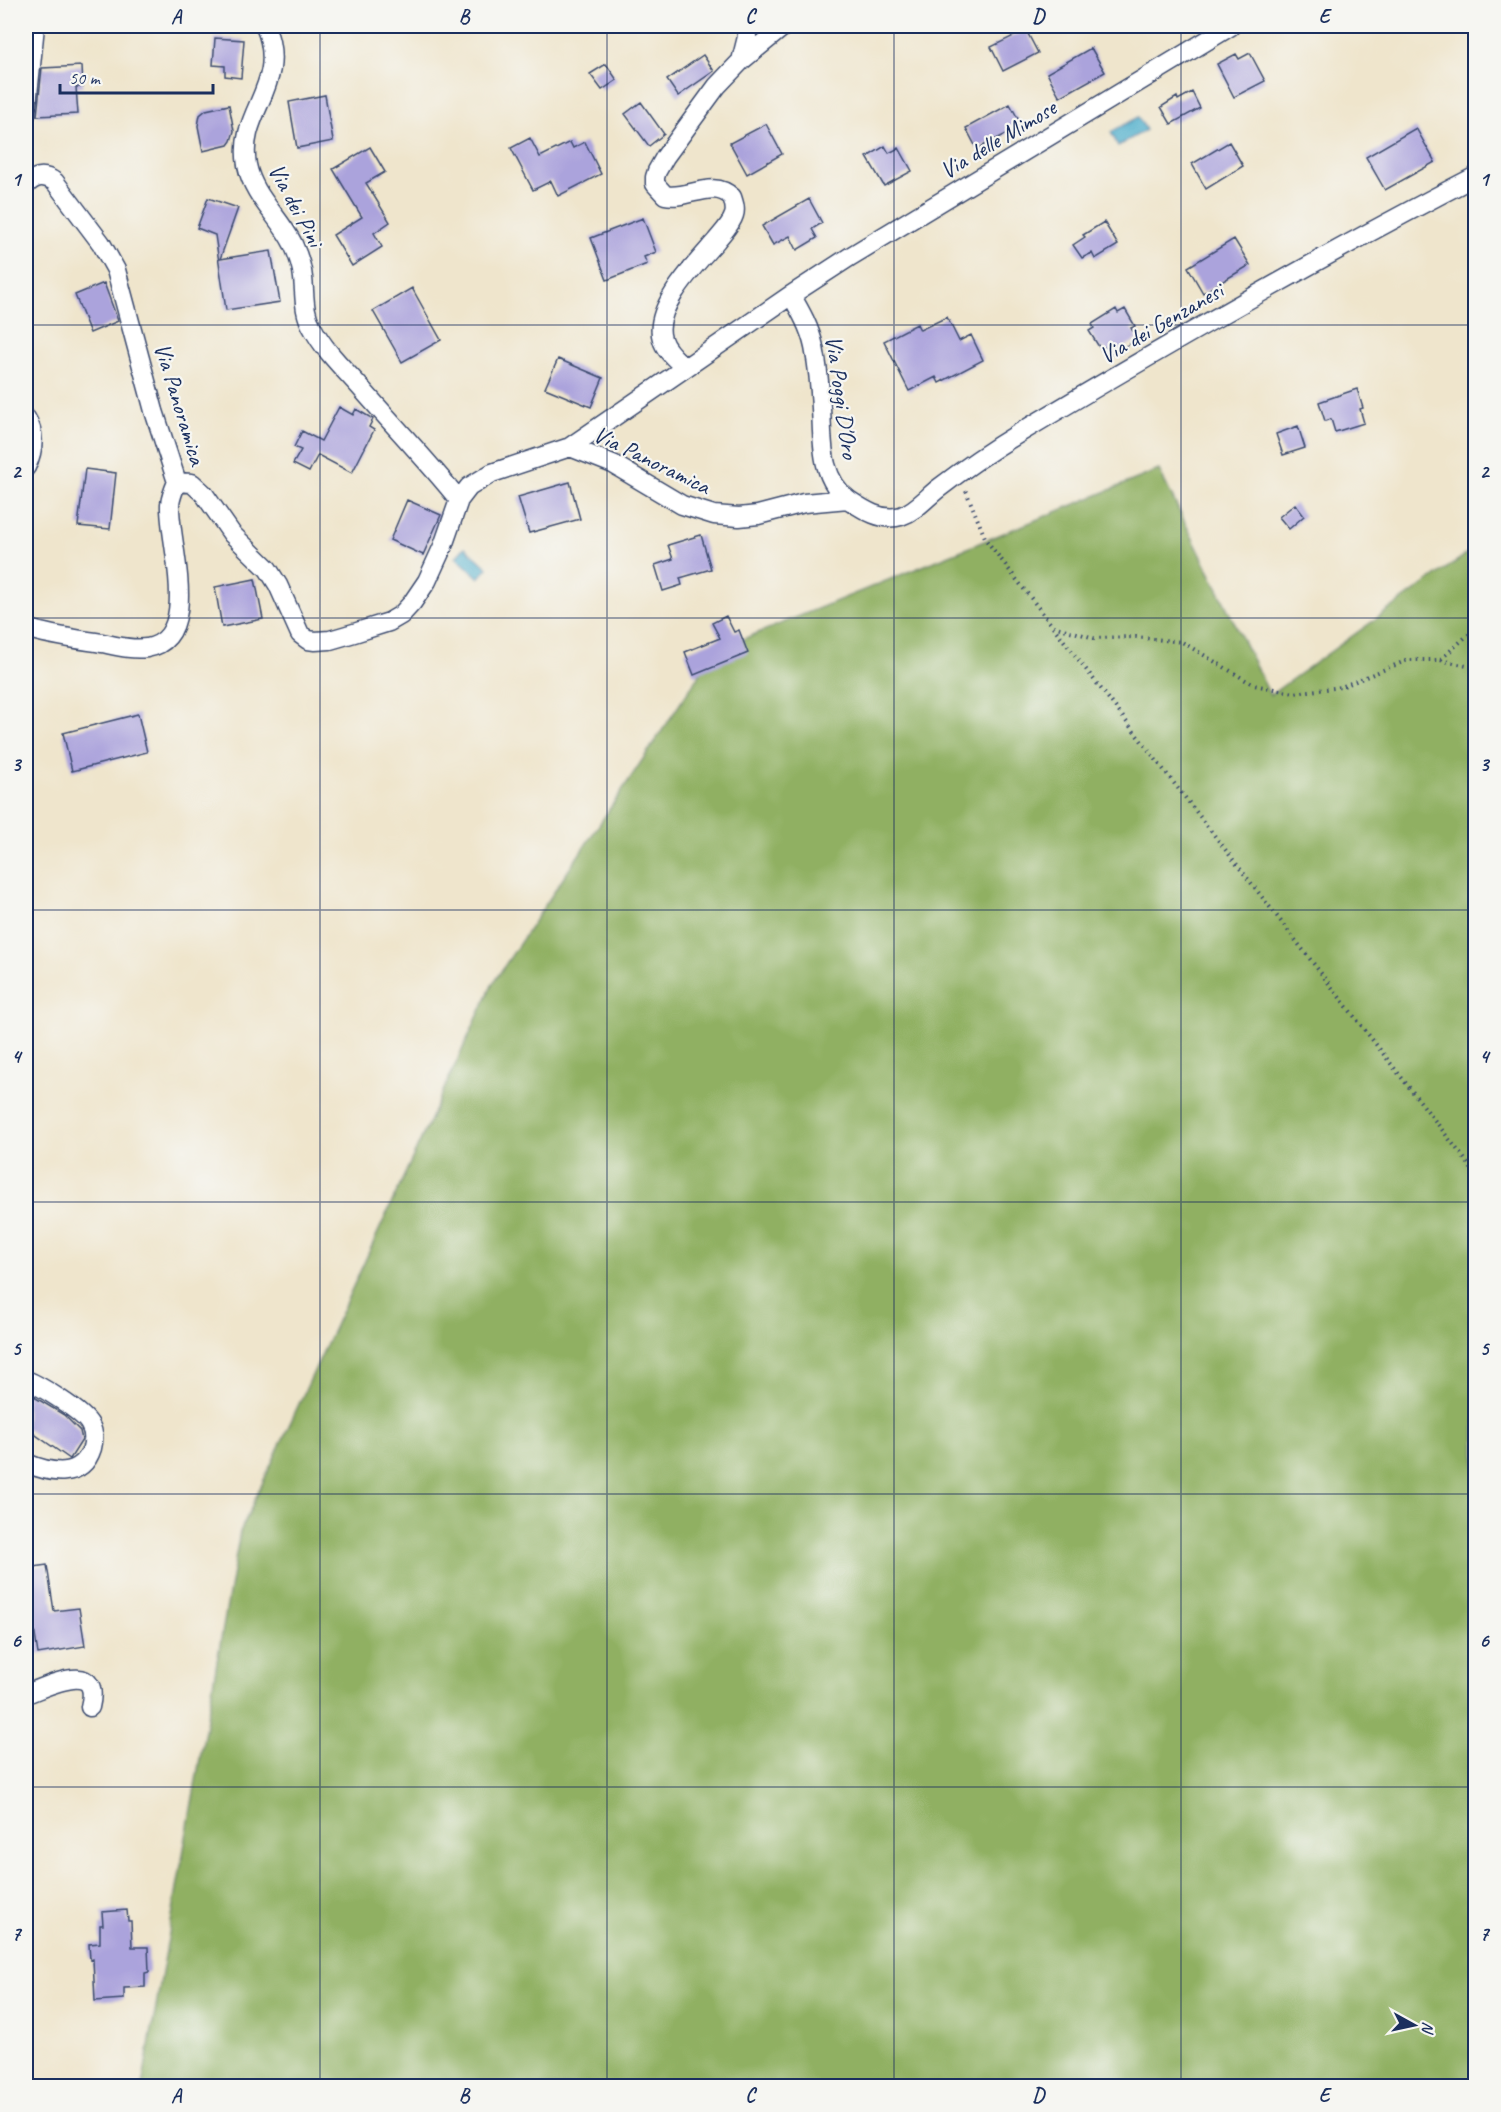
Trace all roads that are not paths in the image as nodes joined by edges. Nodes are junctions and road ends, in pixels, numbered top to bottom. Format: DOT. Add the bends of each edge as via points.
graph roads {
  1 [pos="35,26"];
  2 [pos="265,26"];
  3 [pos="746,26"];
  4 [pos="784,26"];
  5 [pos="1231,26"];
  6 [pos="741,62"];
  7 [pos="26,114"];
  8 [pos="1476,176"];
  9 [pos="26,185"];
  10 [pos="791,295"];
  11 [pos="685,368"];
  12 [pos="26,418"];
  13 [pos="570,447"];
  14 [pos="26,467"];
  15 [pos="177,482"];
  16 [pos="848,499"];
  17 [pos="459,500"];
  18 [pos="878,517"];
  19 [pos="26,628"];
  20 [pos="26,1380"];
  21 [pos="26,1463"];
  22 [pos="26,1694"];
  23 [pos="90,1707"];
  1 -- 7 [label="street"];
  2 -- 17 [label="street, Via dei Pini" via="272,45 272,66 248,135 247,164 258,193 297,254 309,322 325,347"];
  3 -- 6 [label="street"];
  4 -- 6 [label="street"];
  5 -- 10 [label="street, Via delle Mimose"];
  6 -- 11 [label="street" via="717,86 664,157 655,177 655,184 665,195 721,190 735,204 732,221 675,292 662,317 661,339"];
  8 -- 18 [label="street, Via dei Genzanesi" via="1228,311 1020,433 904,515"];
  9 -- 15 [label="street, Via Panoramica" via="38,177 55,182 112,261"];
  10 -- 11 [label="street"];
  10 -- 16 [label="street, Via Poggi D'Oro" via="807,325 815,354 824,459 832,480"];
  11 -- 13 [label="street"];
  12 -- 14 [label="street" via="33,439"];
  13 -- 16 [label="street, Via Panoramica" via="613,464 682,505 714,515 758,515 816,501"];
  13 -- 17 [label="street, Via Panoramica" via="492,472 475,482"];
  15 -- 17 [label="street, Via Panoramica" via="192,483 204,494 232,534 268,569 300,634 315,641 389,622 405,612 431,573"];
  15 -- 19 [label="street" via="170,511 178,602 170,636 149,647 127,648"];
  16 -- 18 [label="street, Via Poggi D'Oro"];
  20 -- 21 [label="street" via="84,1417 92,1429 93,1442 87,1457 75,1470 48,1470"];
  22 -- 23 [label="street" via="82,1679 90,1683 93,1691"];
}
